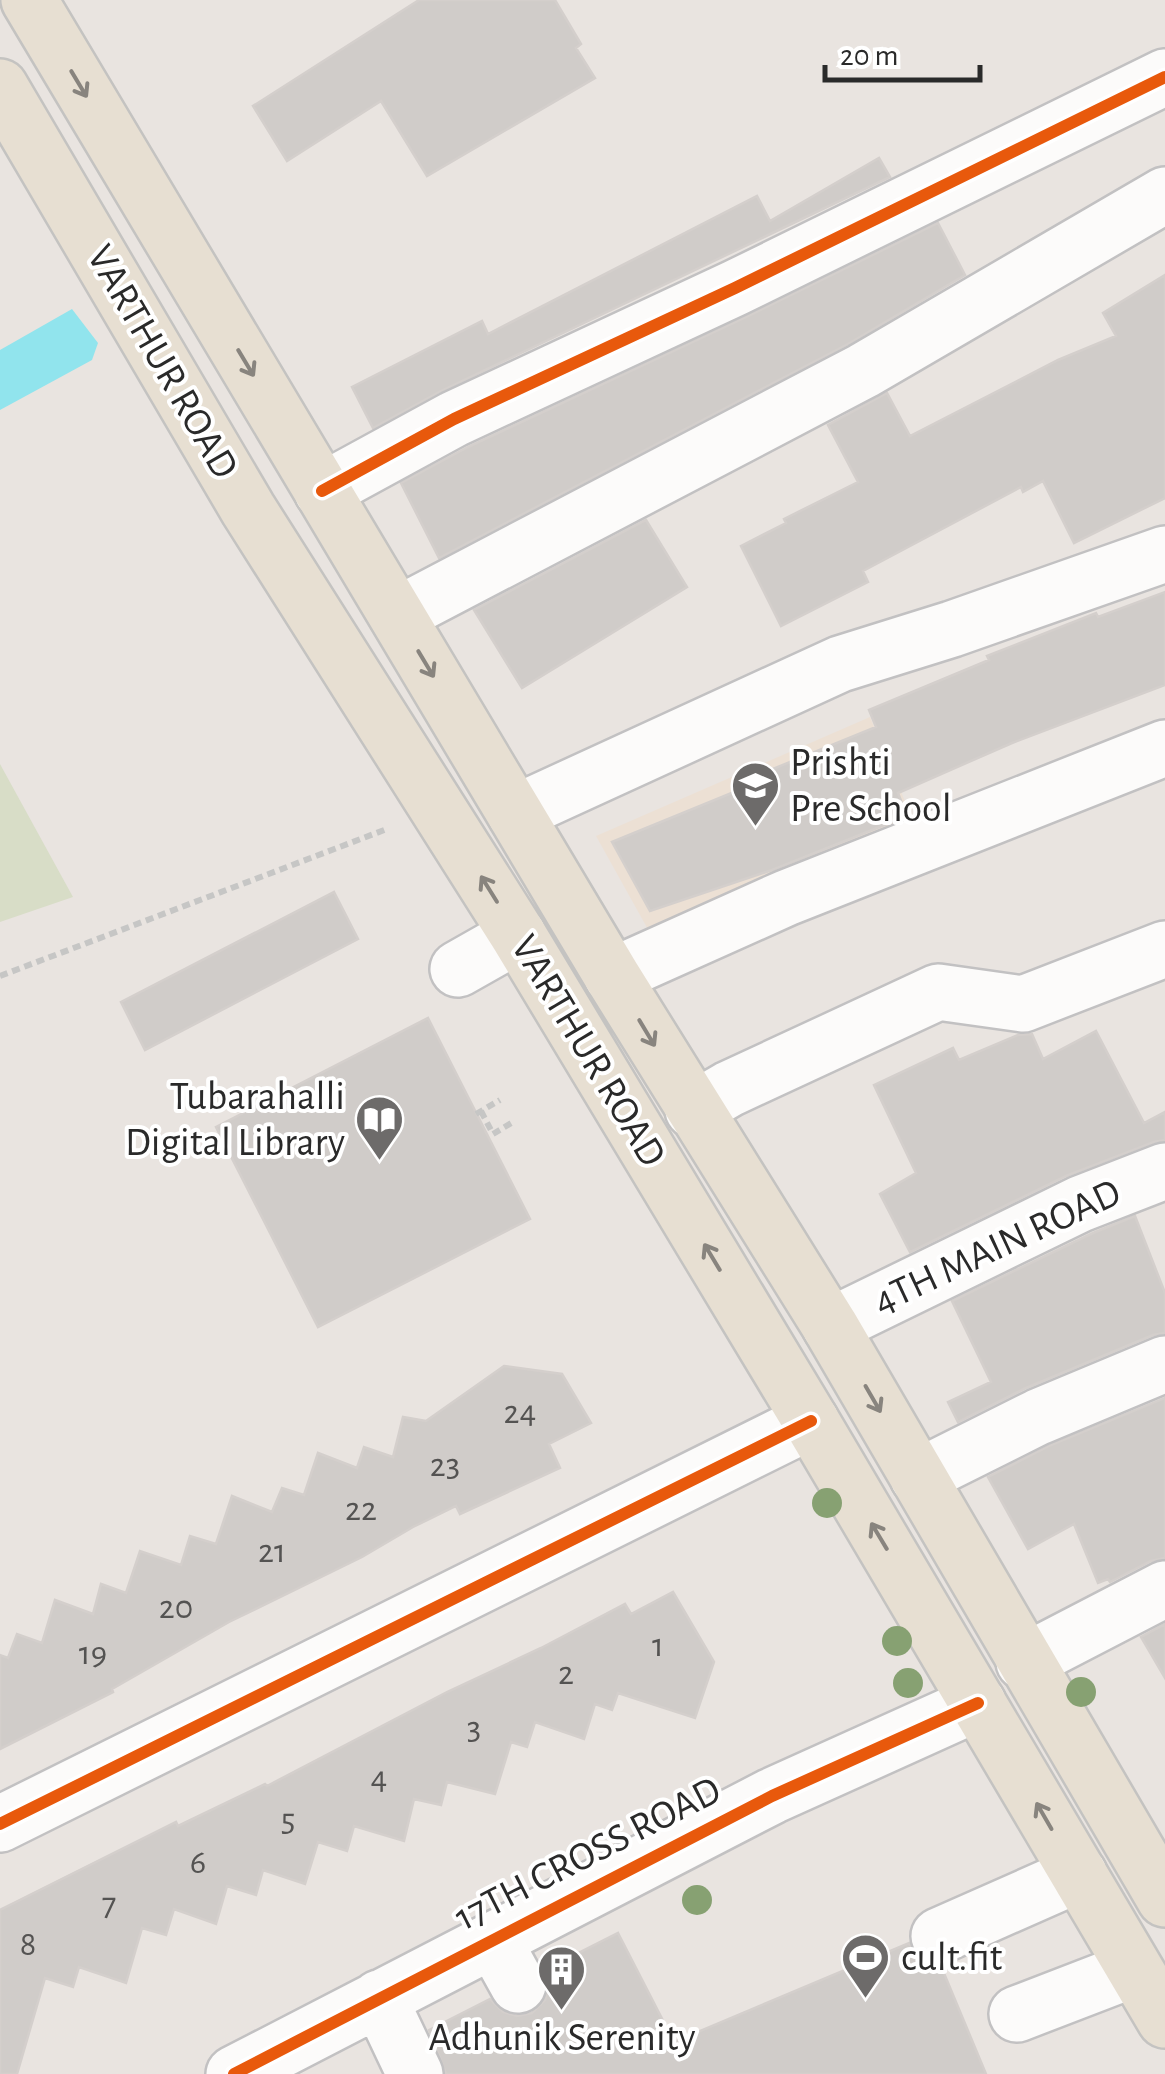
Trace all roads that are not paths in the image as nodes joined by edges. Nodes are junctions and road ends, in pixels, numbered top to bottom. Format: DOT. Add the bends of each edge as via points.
graph roads {
  1 [pos="30,0"];
  2 [pos="1165,77"];
  3 [pos="0,87"];
  4 [pos="1165,194"];
  5 [pos="322,491"];
  6 [pos="261,527"];
  7 [pos="1165,554"];
  8 [pos="397,615"];
  9 [pos="1165,748"];
  10 [pos="515,813"];
  11 [pos="518,935"];
  12 [pos="1165,949"];
  13 [pos="458,969"];
  14 [pos="612,976"];
  15 [pos="694,1110"];
  16 [pos="1165,1171"];
  17 [pos="830,1326"];
  18 [pos="1165,1364"];
  19 [pos="811,1421"];
  20 [pos="918,1477"];
  21 [pos="1165,1588"];
  22 [pos="1024,1662"];
  23 [pos="978,1703"];
  24 [pos="0,1824"];
  25 [pos="1079,1874"];
  26 [pos="1165,1899"];
  27 [pos="940,1936"];
  28 [pos="1134,1969"];
  29 [pos="378,1998"];
  30 [pos="1017,2014"];
  31 [pos="1165,2020"];
  32 [pos="318,2054"];
  33 [pos="234,2074"];
  34 [pos="415,2074"];
  1 -- 5 [label="main road, VARTHUR ROAD, one-way"];
  2 -- 5 [label="street" via="454,420"];
  3 -- 6 [label="main road, VARTHUR ROAD"];
  4 -- 8 [label="street" via="863,371"];
  5 -- 6 [label="main road"];
  5 -- 8 [label="main road, VARTHUR ROAD"];
  11 -- 6 [label="main road, VARTHUR ROAD, one-way"];
  7 -- 10 [label="street" via="840,664"];
  8 -- 10 [label="main road, VARTHUR ROAD, one-way"];
  9 -- 14 [label="street" via="786,898"];
  10 -- 14 [label="main road, VARTHUR ROAD"];
  11 -- 13 [label="street"];
  19 -- 11 [label="main road, VARTHUR ROAD, one-way"];
  12 -- 15 [label="street" via="1023,1004 938,992"];
  14 -- 15 [label="main road, VARTHUR ROAD, one-way"];
  15 -- 17 [label="main road, VARTHUR ROAD"];
  16 -- 17 [label="street, 4TH MAIN ROAD" via="1080,1204"];
  17 -- 20 [label="main road, VARTHUR ROAD, one-way"];
  18 -- 20 [label="street"];
  23 -- 19 [label="main road, VARTHUR ROAD, one-way"];
  19 -- 24 [label="street"];
  20 -- 22 [label="main road, VARTHUR ROAD"];
  21 -- 22 [label="street"];
  22 -- 26 [label="main road, VARTHUR ROAD"];
  25 -- 23 [label="main road, VARTHUR ROAD, one-way"];
  23 -- 29 [label="street, 17TH CROSS ROAD" via="772,1796 506,1962"];
  25 -- 27 [label="street"];
  25 -- 28 [label="main road, VARTHUR ROAD"];
  28 -- 30 [label="street"];
  28 -- 31 [label="main road, VARTHUR ROAD"];
  29 -- 32 [label="street, 17TH CROSS ROAD"];
  29 -- 34 [label="street"];
  32 -- 33 [label="street, 17TH CROSS ROAD"];
}
